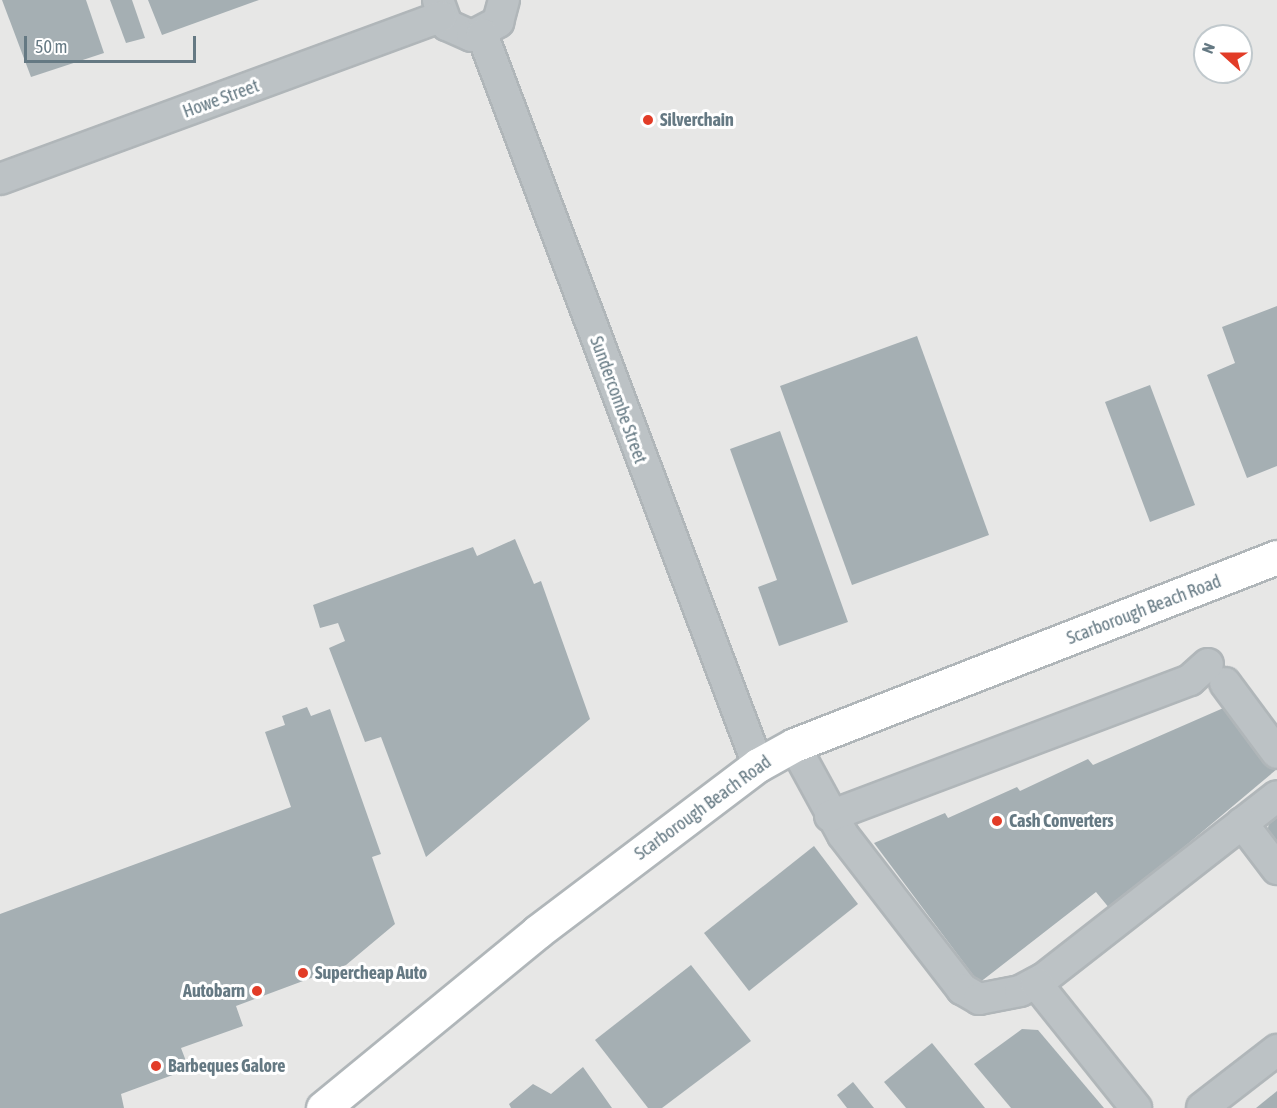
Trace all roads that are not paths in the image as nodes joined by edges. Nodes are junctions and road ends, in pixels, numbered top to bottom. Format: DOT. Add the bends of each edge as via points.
graph roads {
  1 [pos="504,0"];
  2 [pos="440,9"];
  3 [pos="482,34"];
  4 [pos="0,179"];
  5 [pos="1277,557"];
  6 [pos="795,745"];
  7 [pos="1277,753"];
  8 [pos="758,765"];
  9 [pos="1277,796"];
  10 [pos="830,816"];
  11 [pos="1242,823"];
  12 [pos="1277,869"];
  13 [pos="1035,983"];
  14 [pos="1277,1050"];
  15 [pos="323,1108"];
  16 [pos="1136,1108"];
  17 [pos="1202,1108"];
  1 -- 3 [label="street" via="498,22"];
  2 -- 3 [label="street" via="454,32"];
  2 -- 4 [label="street, Howe Street"];
  3 -- 8 [label="street, Sundercombe Street"];
  5 -- 6 [label="main road, Scarborough Beach Road"];
  6 -- 8 [label="main road, Scarborough Beach Road"];
  6 -- 10 [label="street"];
  7 -- 10 [label="street" via="1216,673"];
  8 -- 15 [label="main road, Scarborough Beach Road" via="537,932"];
  9 -- 11 [label="street"];
  10 -- 13 [label="street" via="971,996 990,999"];
  11 -- 12 [label="street"];
  11 -- 13 [label="street"];
  13 -- 16 [label="street"];
  14 -- 17 [label="street"];
}
